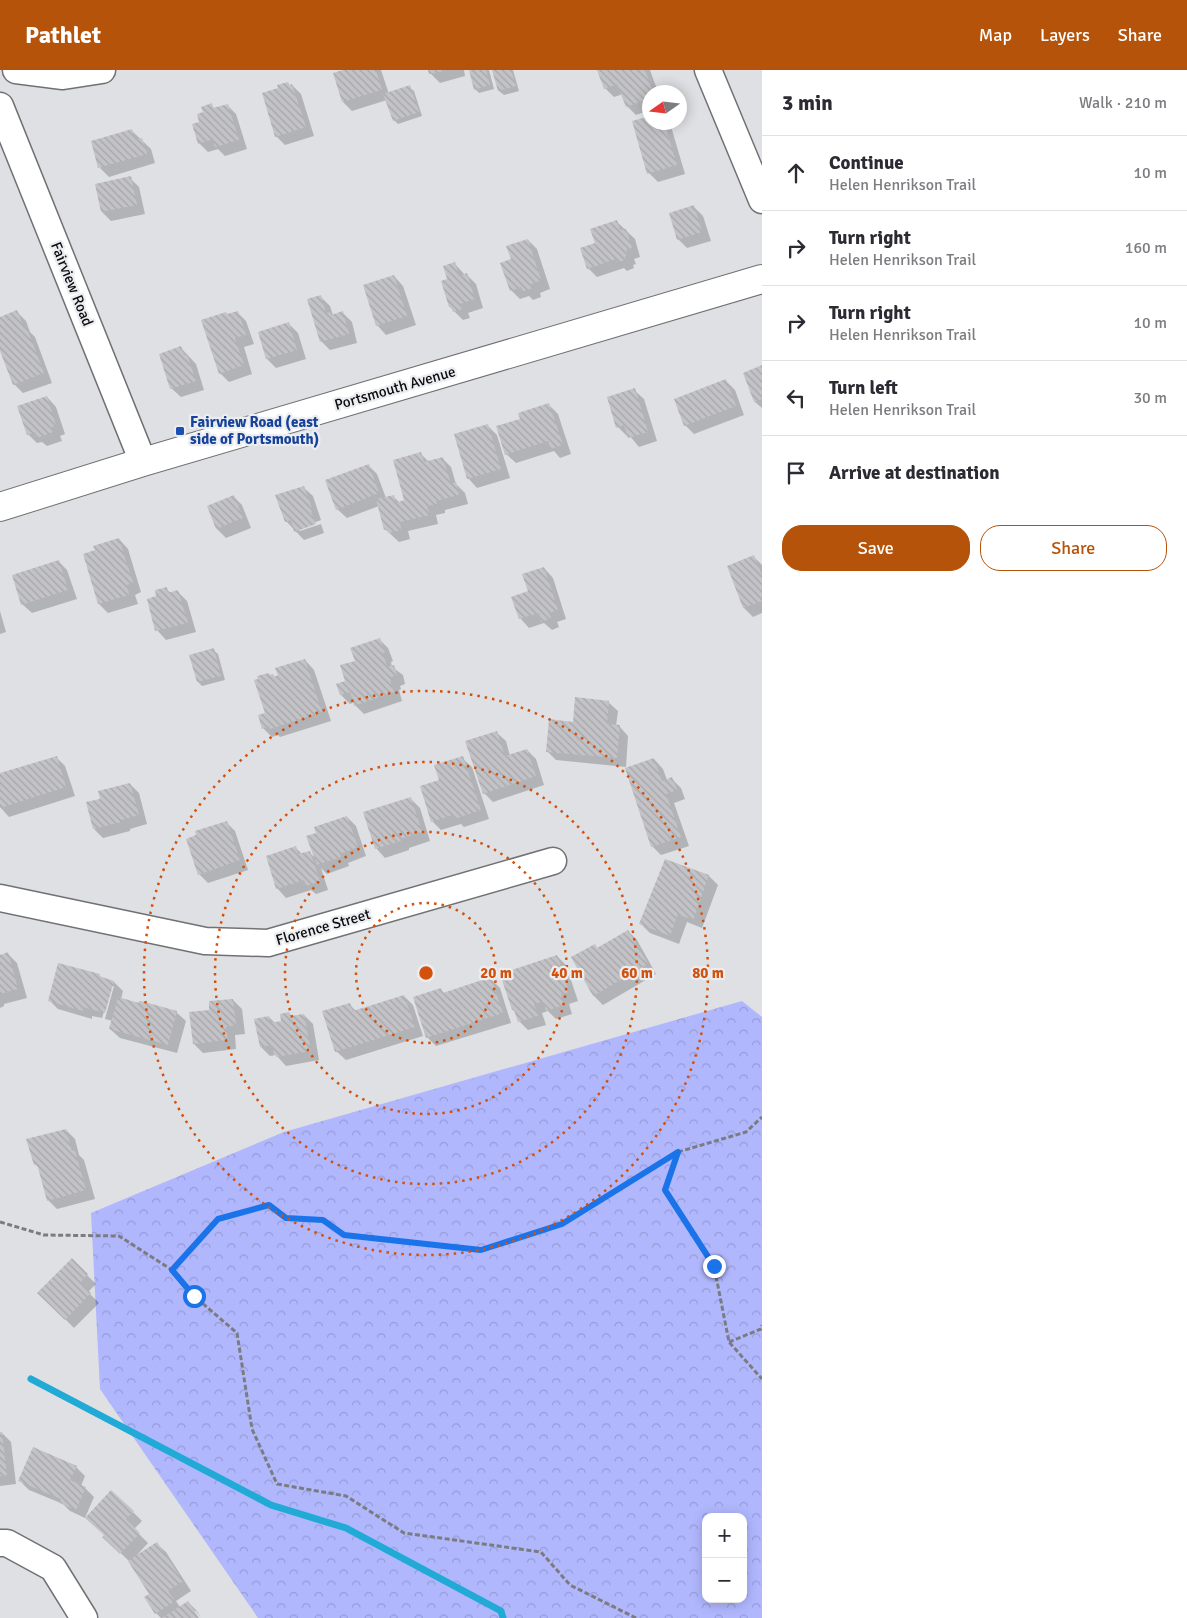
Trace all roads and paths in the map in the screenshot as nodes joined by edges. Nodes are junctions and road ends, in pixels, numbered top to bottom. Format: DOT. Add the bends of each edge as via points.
graph roads {
  1 [pos="16,70"];
  2 [pos="102,70"];
  3 [pos="708,70"];
  4 [pos="0,106"];
  5 [pos="762,200"];
  6 [pos="762,280"];
  7 [pos="143,462"];
  8 [pos="0,507"];
  9 [pos="553,861"];
  10 [pos="0,898"];
  11 [pos="762,1117"];
  12 [pos="678,1152"];
  13 [pos="0,1222"];
  14 [pos="172,1270"];
  15 [pos="762,1324"];
  16 [pos="729,1342"];
  17 [pos="762,1379"];
  18 [pos="0,1543"];
  19 [pos="84,1618"];
  20 [pos="636,1618"];
  1 -- 2 [label="street" via="63,76"];
  3 -- 5 [label="street"];
  4 -- 7 [label="street, Fairview Road"];
  6 -- 7 [label="main road, Portsmouth Avenue"];
  7 -- 8 [label="main road, Portsmouth Avenue"];
  9 -- 10 [label="street, Florence Street" via="268,943 205,941"];
  11 -- 12 [label="path" via="746,1132"];
  12 -- 14 [label="path" via="562,1224 481,1250 344,1235 323,1220 286,1218 269,1205 218,1219"];
  12 -- 16 [label="path" via="665,1190 714,1266"];
  13 -- 14 [label="path" via="44,1235 119,1236"];
  14 -- 20 [label="path" via="194,1296 237,1333 252,1429 277,1484 346,1496 404,1533 541,1552 570,1585"];
  15 -- 16 [label="path" via="761,1329"];
  16 -- 17 [label="path"];
  18 -- 19 [label="street" via="7,1543 53,1568"];
}
